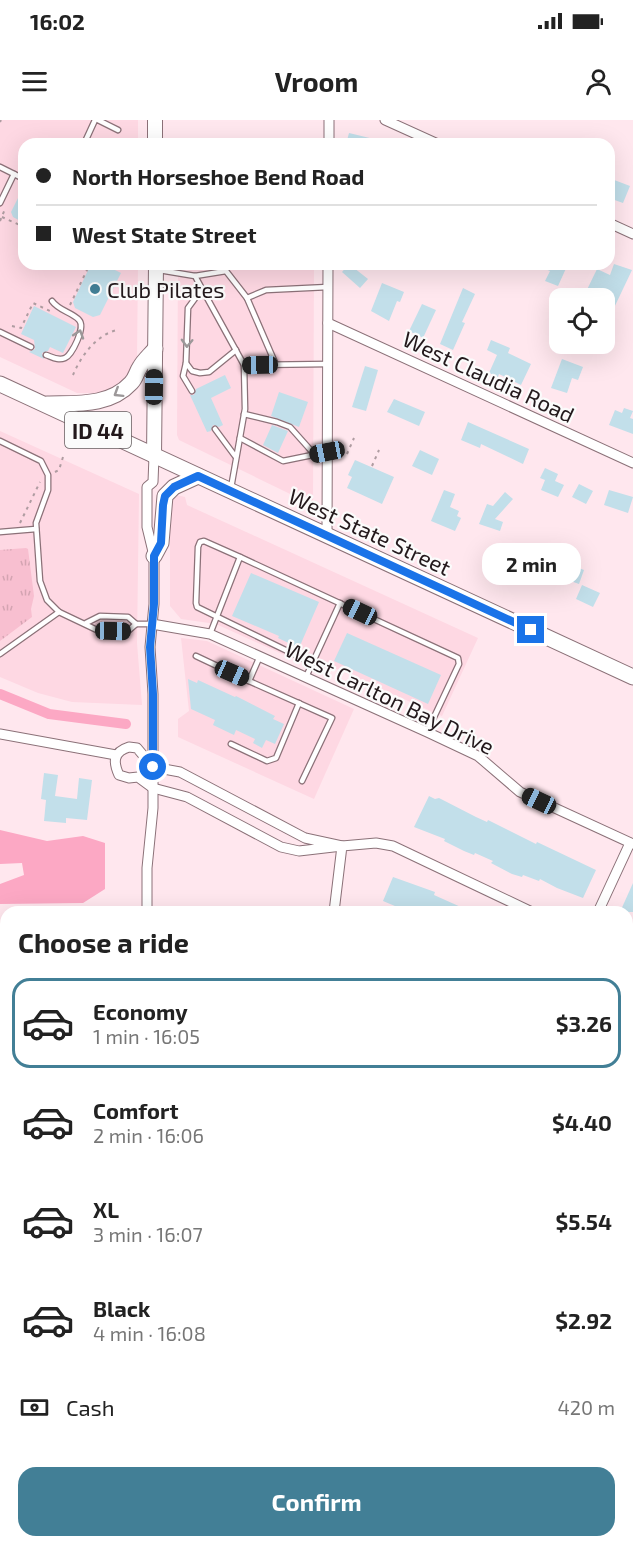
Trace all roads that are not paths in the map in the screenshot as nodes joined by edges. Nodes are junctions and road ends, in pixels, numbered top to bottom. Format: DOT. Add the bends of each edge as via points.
graph roads {
  1 [pos="97,120"];
  2 [pos="155,120"];
  3 [pos="329,120"];
  4 [pos="385,120"];
  5 [pos="118,130"];
  6 [pos="87,138"];
  7 [pos="155,138"];
  8 [pos="329,138"];
  9 [pos="425,138"];
  10 [pos="0,167"];
  11 [pos="14,174"];
  12 [pos="18,176"];
  13 [pos="0,203"];
  14 [pos="615,226"];
  15 [pos="633,234"];
  16 [pos="156,270"];
  17 [pos="169,270"];
  18 [pos="328,270"];
  19 [pos="195,276"];
  20 [pos="328,287"];
  21 [pos="202,290"];
  22 [pos="247,298"];
  23 [pos="52,302"];
  24 [pos="328,323"];
  25 [pos="0,332"];
  26 [pos="31,347"];
  27 [pos="155,349"];
  28 [pos="236,350"];
  29 [pos="46,355"];
  30 [pos="186,363"];
  31 [pos="276,364"];
  32 [pos="328,364"];
  33 [pos="244,365"];
  34 [pos="0,384"];
  35 [pos="192,391"];
  36 [pos="43,404"];
  37 [pos="244,414"];
  38 [pos="215,429"];
  39 [pos="240,438"];
  40 [pos="0,441"];
  41 [pos="327,452"];
  42 [pos="315,455"];
  43 [pos="154,456"];
  44 [pos="235,456"];
  45 [pos="633,463"];
  46 [pos="198,476"];
  47 [pos="231,490"];
  48 [pos="36,529"];
  49 [pos="0,532"];
  50 [pos="327,535"];
  51 [pos="154,556"];
  52 [pos="240,557"];
  53 [pos="340,603"];
  54 [pos="59,612"];
  55 [pos="217,616"];
  56 [pos="86,623"];
  57 [pos="136,624"];
  58 [pos="152,624"];
  59 [pos="210,634"];
  60 [pos="0,654"];
  61 [pos="196,656"];
  62 [pos="260,656"];
  63 [pos="312,663"];
  64 [pos="306,677"];
  65 [pos="633,678"];
  66 [pos="249,681"];
  67 [pos="299,704"];
  68 [pos="427,732"];
  69 [pos="0,734"];
  70 [pos="231,744"];
  71 [pos="116,755"];
  72 [pos="153,767"];
  73 [pos="302,781"];
  74 [pos="153,788"];
  75 [pos="632,841"];
  76 [pos="342,846"];
  77 [pos="147,906"];
  78 [pos="335,906"];
  79 [pos="519,906"];
  80 [pos="601,906"];
  1 -- 5 [label="lane"];
  1 -- 6 [label="lane"];
  2 -- 7 [label="street"];
  3 -- 8 [label="street"];
  4 -- 9 [label="street"];
  10 -- 11 [label="lane"];
  11 -- 12 [label="lane"];
  11 -- 13 [label="lane"];
  14 -- 15 [label="street"];
  16 -- 27 [label="street"];
  17 -- 19 [label="lane"];
  18 -- 20 [label="street"];
  19 -- 21 [label="lane"];
  19 -- 22 [label="lane" via="226,271"];
  20 -- 22 [label="lane" via="266,290"];
  20 -- 24 [label="street"];
  21 -- 28 [label="lane"];
  21 -- 30 [label="lane, one-way" via="188,308"];
  22 -- 31 [label="lane"];
  29 -- 23 [label="lane, one-way" via="56,359 69,355 82,330 79,319"];
  24 -- 32 [label="street"];
  24 -- 45 [label="street, West Claudia Road"];
  25 -- 26 [label="lane"];
  27 -- 36 [label="main road, one-way" via="120,393 93,402"];
  27 -- 43 [label="street"];
  28 -- 30 [label="lane" via="209,372 192,371"];
  28 -- 33 [label="lane"];
  30 -- 35 [label="lane" via="183,376"];
  31 -- 32 [label="lane"];
  31 -- 33 [label="lane"];
  32 -- 41 [label="street"];
  33 -- 37 [label="lane"];
  34 -- 36 [label="main road, ID 44"];
  36 -- 43 [label="main road, ID 44"];
  37 -- 39 [label="lane"];
  37 -- 42 [label="lane" via="290,427"];
  38 -- 44 [label="lane"];
  39 -- 42 [label="lane" via="283,461"];
  39 -- 44 [label="lane"];
  40 -- 48 [label="lane" via="41,461 48,475 48,490 37,515"];
  41 -- 42 [label="lane"];
  41 -- 50 [label="street"];
  43 -- 46 [label="main road, West State Street / ID 44"];
  43 -- 51 [label="street" via="153,482 147,487 147,527"];
  44 -- 47 [label="lane"];
  46 -- 47 [label="main road, West State Street / ID 44"];
  46 -- 51 [label="main road" via="174,487 165,496 161,543"];
  47 -- 50 [label="main road, West State Street / ID 44"];
  48 -- 49 [label="lane"];
  48 -- 54 [label="lane" via="43,592"];
  50 -- 65 [label="main road, West State Street / ID 44"];
  51 -- 58 [label="street"];
  52 -- 53 [label="lane"];
  52 -- 55 [label="lane"];
  52 -- 55 [label="lane" via="204,541 198,547 197,607"];
  53 -- 63 [label="lane"];
  53 -- 68 [label="lane" via="458,658 459,664"];
  54 -- 56 [label="lane"];
  54 -- 60 [label="lane"];
  55 -- 59 [label="lane"];
  55 -- 63 [label="lane"];
  56 -- 57 [label="lane" via="99,631 128,631"];
  56 -- 57 [label="lane" via="100,616 128,616"];
  57 -- 58 [label="lane"];
  58 -- 59 [label="street, West Carlton Bay Drive"];
  58 -- 72 [label="street"];
  59 -- 62 [label="street, West Carlton Bay Drive"];
  61 -- 66 [label="lane"];
  62 -- 64 [label="street, West Carlton Bay Drive"];
  62 -- 66 [label="lane"];
  63 -- 64 [label="lane"];
  64 -- 68 [label="street, West Carlton Bay Drive"];
  66 -- 67 [label="lane"];
  67 -- 70 [label="lane" via="276,758 267,761"];
  67 -- 73 [label="lane" via="332,718"];
  68 -- 75 [label="street, West Carlton Bay Drive" via="478,756 520,792"];
  69 -- 71 [label="street"];
  71 -- 72 [label="street" via="120,749 137,748"];
  71 -- 74 [label="street" via="114,764 119,775 138,777"];
  72 -- 74 [label="street"];
  72 -- 76 [label="street" via="180,772 304,837"];
  74 -- 76 [label="street" via="187,798 281,848 299,851"];
  74 -- 77 [label="street"];
  75 -- 80 [label="street"];
  76 -- 78 [label="street"];
  76 -- 79 [label="street" via="393,846"];
}
